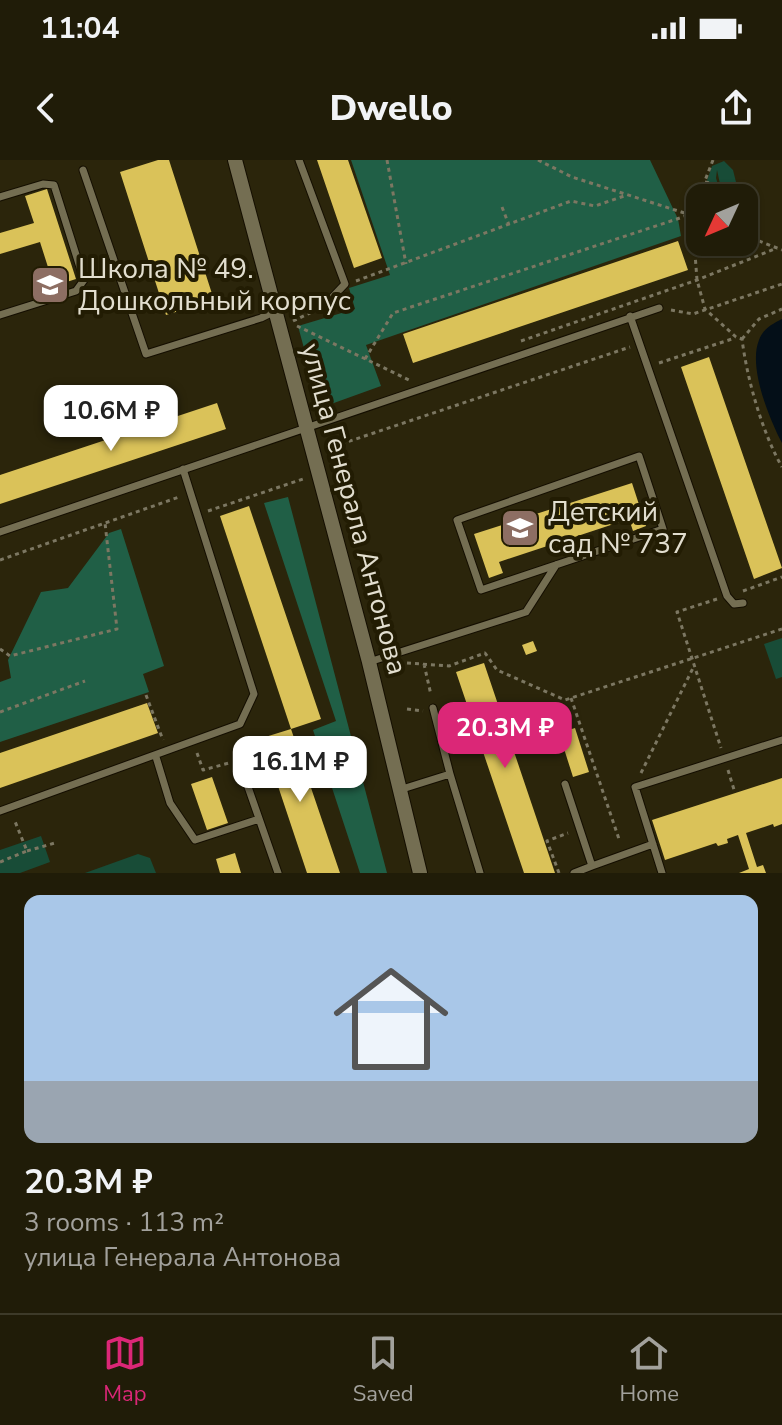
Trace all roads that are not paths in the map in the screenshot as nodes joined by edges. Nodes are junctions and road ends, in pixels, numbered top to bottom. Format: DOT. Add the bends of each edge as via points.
graph roads {
  1 [pos="235,160"];
  2 [pos="299,160"];
  3 [pos="83,170"];
  4 [pos="0,197"];
  5 [pos="323,307"];
  6 [pos="659,308"];
  7 [pos="275,311"];
  8 [pos="0,315"];
  9 [pos="630,316"];
  10 [pos="306,426"];
  11 [pos="183,469"];
  12 [pos="0,532"];
  13 [pos="556,565"];
  14 [pos="743,603"];
  15 [pos="369,662"];
  16 [pos="433,708"];
  17 [pos="782,740"];
  18 [pos="156,757"];
  19 [pos="239,761"];
  20 [pos="450,774"];
  21 [pos="565,784"];
  22 [pos="399,790"];
  23 [pos="0,811"];
  24 [pos="259,819"];
  25 [pos="653,844"];
  26 [pos="592,866"];
  27 [pos="278,873"];
  28 [pos="420,873"];
  29 [pos="480,873"];
  30 [pos="574,873"];
  31 [pos="662,873"];
  1 -- 7 [label="street, улица Генерала Антонова"];
  2 -- 5 [label="lane" via="345,284"];
  3 -- 7 [label="lane" via="146,354"];
  4 -- 8 [label="lane" via="54,185 84,280 76,291"];
  6 -- 9 [label="lane"];
  7 -- 10 [label="street, улица Генерала Антонова"];
  9 -- 10 [label="lane"];
  9 -- 14 [label="lane" via="727,596 734,604"];
  10 -- 11 [label="lane"];
  10 -- 15 [label="street, улица Генерала Антонова"];
  11 -- 12 [label="lane"];
  11 -- 18 [label="lane" via="254,694 240,724"];
  13 -- 13 [label="lane" via="663,529 639,456 457,520 481,590"];
  13 -- 15 [label="lane" via="526,612"];
  15 -- 22 [label="street, улица Генерала Антонова"];
  16 -- 20 [label="lane"];
  17 -- 25 [label="lane" via="635,787"];
  18 -- 23 [label="lane"];
  18 -- 24 [label="lane" via="170,803 195,840"];
  19 -- 24 [label="lane"];
  20 -- 22 [label="lane"];
  20 -- 29 [label="lane"];
  21 -- 26 [label="lane"];
  22 -- 28 [label="street, улица Генерала Антонова"];
  24 -- 27 [label="lane"];
  25 -- 26 [label="lane"];
  25 -- 31 [label="lane"];
  26 -- 30 [label="lane"];
}
